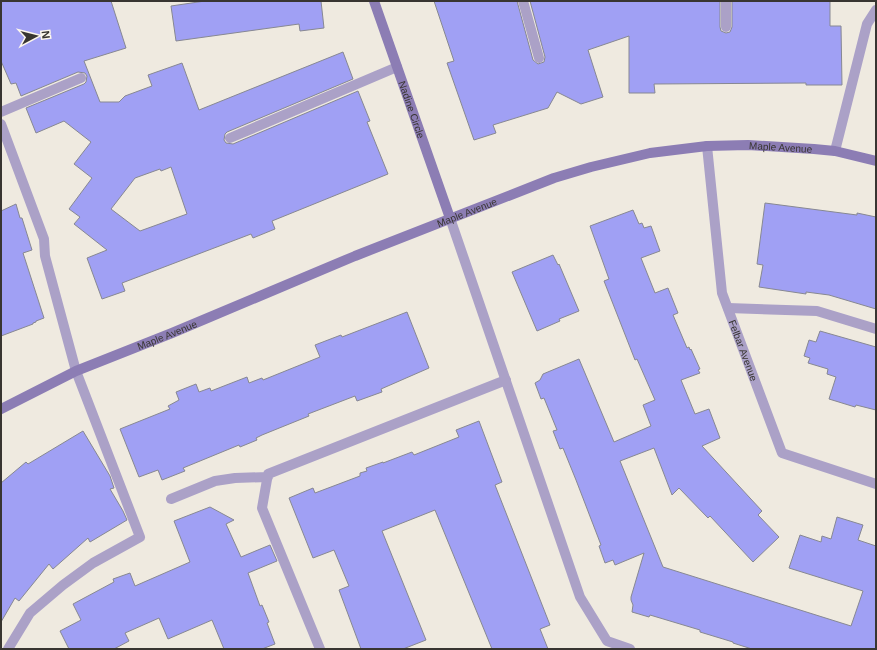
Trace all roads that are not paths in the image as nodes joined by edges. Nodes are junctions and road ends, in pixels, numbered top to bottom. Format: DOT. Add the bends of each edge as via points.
graph roads {
  1 [pos="374,1"];
  2 [pos="523,1"];
  3 [pos="726,1"];
  4 [pos="876,10"];
  5 [pos="726,27"];
  6 [pos="539,58"];
  7 [pos="397,67"];
  8 [pos="81,78"];
  9 [pos="1,112"];
  10 [pos="1,124"];
  11 [pos="230,138"];
  12 [pos="707,146"];
  13 [pos="835,151"];
  14 [pos="876,161"];
  15 [pos="450,218"];
  16 [pos="728,308"];
  17 [pos="876,329"];
  18 [pos="76,371"];
  19 [pos="506,380"];
  20 [pos="1,409"];
  21 [pos="268,477"];
  22 [pos="876,484"];
  23 [pos="171,499"];
  24 [pos="8,649"];
  25 [pos="320,649"];
  26 [pos="630,649"];
  1 -- 7 [label="street, Nadine Circle"];
  2 -- 6 [label="street"];
  3 -- 5 [label="street"];
  4 -- 13 [label="street" via="867,24"];
  7 -- 11 [label="street"];
  7 -- 15 [label="street, Nadine Circle"];
  8 -- 9 [label="street"];
  10 -- 18 [label="street" via="44,239 45,256"];
  12 -- 13 [label="street, Maple Avenue" via="748,145"];
  12 -- 15 [label="street, Maple Avenue" via="650,153 591,167 554,178"];
  12 -- 16 [label="street, Felbar Avenue" via="722,293"];
  13 -- 14 [label="street, Maple Avenue"];
  15 -- 18 [label="street, Maple Avenue"];
  15 -- 19 [label="street"];
  16 -- 17 [label="street" via="817,311"];
  16 -- 22 [label="street, Felbar Avenue" via="782,453"];
  18 -- 20 [label="street, Maple Avenue"];
  18 -- 24 [label="street" via="140,537 93,563 63,585 30,613"];
  19 -- 21 [label="street" via="268,474"];
  19 -- 26 [label="street" via="580,597 607,641"];
  21 -- 23 [label="street" via="215,481"];
  21 -- 25 [label="street" via="262,508"];
}
